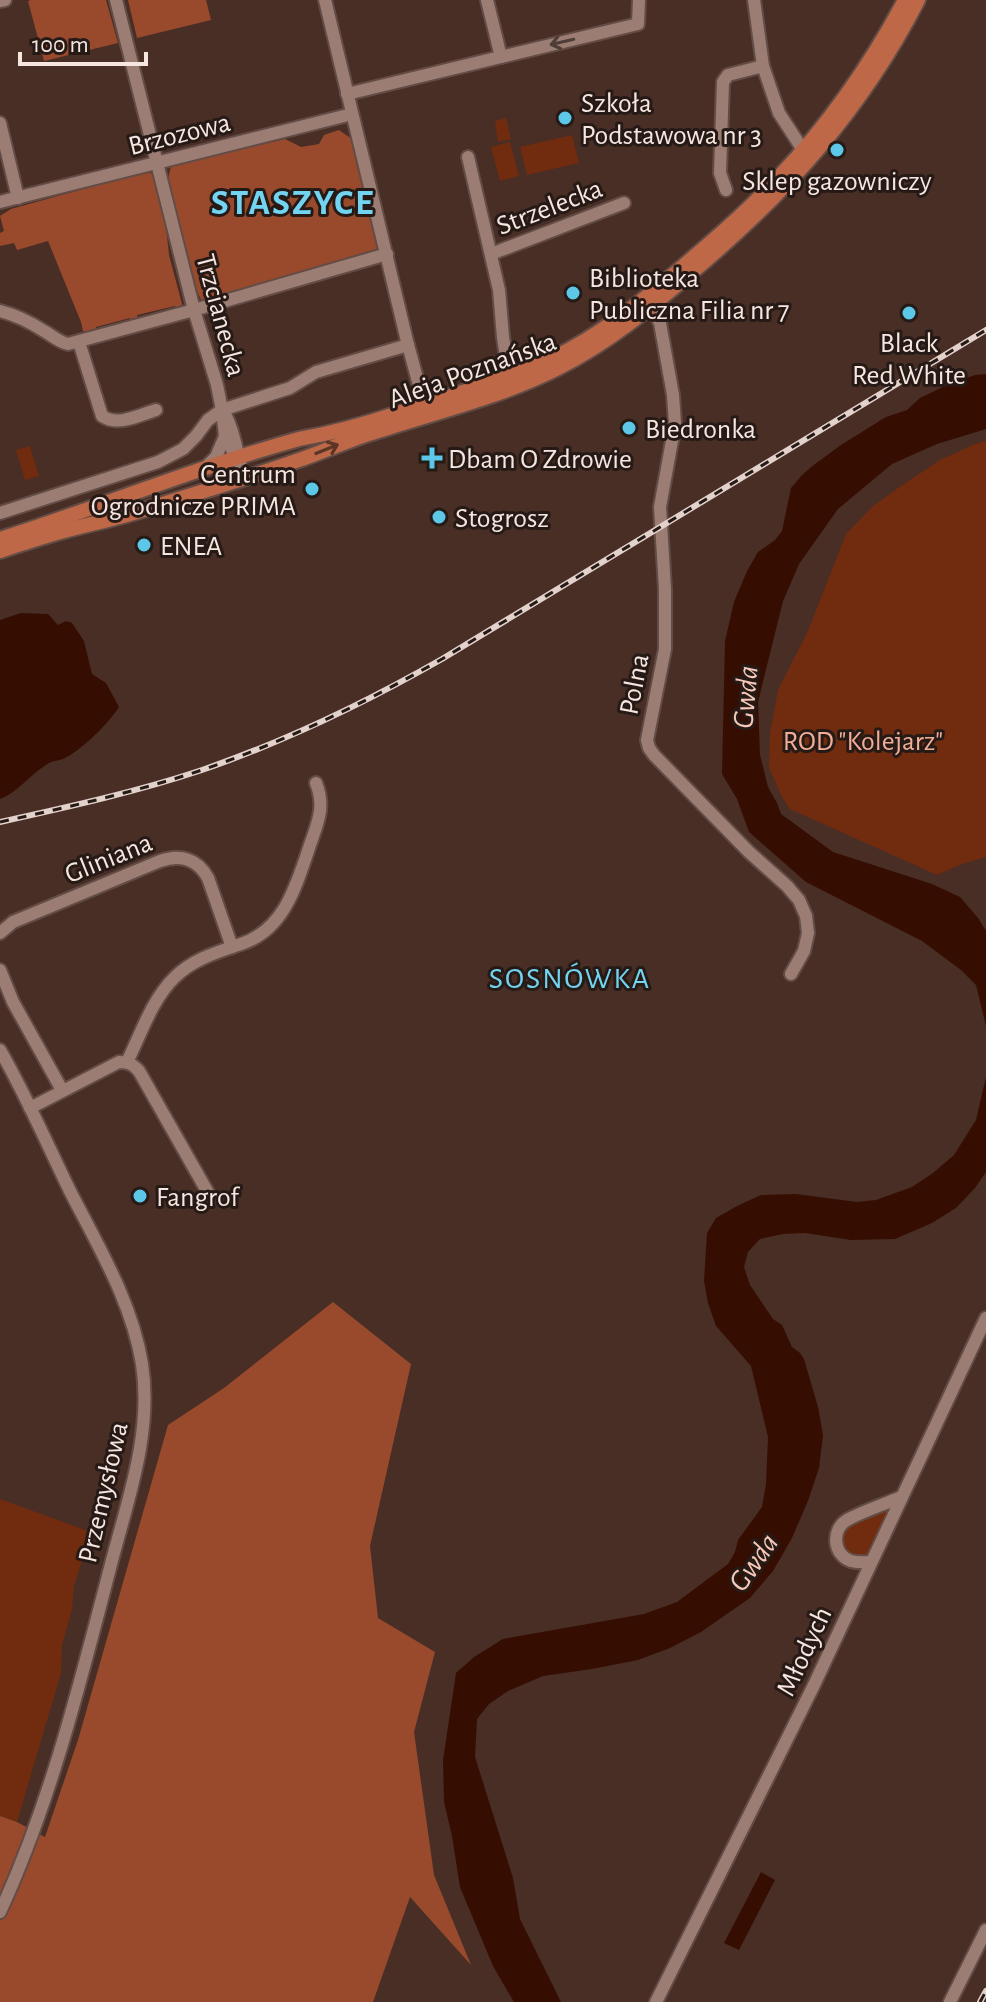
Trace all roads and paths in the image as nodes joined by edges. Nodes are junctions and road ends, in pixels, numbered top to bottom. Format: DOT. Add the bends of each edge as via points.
graph roads {
  1 [pos="116,0"];
  2 [pos="325,0"];
  3 [pos="487,0"];
  4 [pos="639,0"];
  5 [pos="754,0"];
  6 [pos="905,0"];
  7 [pos="918,0"];
  8 [pos="501,57"];
  9 [pos="763,66"];
  10 [pos="347,94"];
  11 [pos="352,114"];
  12 [pos="0,123"];
  13 [pos="807,155"];
  14 [pos="468,157"];
  15 [pos="157,163"];
  16 [pos="726,190"];
  17 [pos="18,198"];
  18 [pos="0,202"];
  19 [pos="624,203"];
  20 [pos="387,254"];
  21 [pos="491,254"];
  22 [pos="644,306"];
  23 [pos="194,310"];
  24 [pos="0,311"];
  25 [pos="79,342"];
  26 [pos="408,345"];
  27 [pos="509,377"];
  28 [pos="424,404"];
  29 [pos="156,410"];
  30 [pos="222,410"];
  31 [pos="229,435"];
  32 [pos="269,449"];
  33 [pos="237,459"];
  34 [pos="201,470"];
  35 [pos="244,478"];
  36 [pos="169,481"];
  37 [pos="150,508"];
  38 [pos="0,513"];
  39 [pos="0,539"];
  40 [pos="0,551"];
  41 [pos="316,783"];
  42 [pos="0,933"];
  43 [pos="232,947"];
  44 [pos="0,970"];
  45 [pos="791,974"];
  46 [pos="0,1050"];
  47 [pos="127,1062"];
  48 [pos="62,1090"];
  49 [pos="30,1108"];
  50 [pos="211,1198"];
  51 [pos="986,1318"];
  52 [pos="901,1497"];
  53 [pos="871,1562"];
  54 [pos="0,1912"];
  55 [pos="986,1930"];
  56 [pos="656,2002"];
  57 [pos="950,2002"];
  1 -- 15 [label="street, Trzcianecka"];
  2 -- 10 [label="street"];
  3 -- 8 [label="street"];
  4 -- 8 [label="street, one-way" via="638,24"];
  5 -- 9 [label="street"];
  6 -- 13 [label="main road, Aleja Poznańska"];
  7 -- 13 [label="main road, Aleja Poznańska" via="864,89"];
  8 -- 10 [label="street"];
  9 -- 13 [label="street" via="779,113"];
  9 -- 16 [label="street" via="728,75 722,83 720,173"];
  10 -- 11 [label="street"];
  11 -- 15 [label="street, Brzozowa"];
  11 -- 20 [label="street"];
  12 -- 17 [label="street"];
  13 -- 22 [label="main road, Aleja Poznańska"];
  14 -- 21 [label="street, Strzelecka"];
  15 -- 17 [label="street, Brzozowa"];
  15 -- 23 [label="street, Trzcianecka"];
  17 -- 18 [label="street, Brzozowa"];
  19 -- 21 [label="street, Strzelecka"];
  20 -- 23 [label="street"];
  20 -- 26 [label="street"];
  21 -- 27 [label="street, Strzelecka"];
  22 -- 27 [label="main road, Aleja Poznańska" via="570,350"];
  35 -- 22 [label="main road, Aleja Poznańska, one-way" via="529,381 586,353"];
  22 -- 45 [label="street, Polna" via="662,338 675,424 660,507 665,649 647,740 654,755 799,900 807,937"];
  23 -- 25 [label="street"];
  23 -- 30 [label="street, Trzcianecka"];
  24 -- 25 [label="street" via="63,343"];
  25 -- 29 [label="street" via="102,416 119,421"];
  26 -- 28 [label="street"];
  26 -- 30 [label="street" via="316,372 290,388"];
  27 -- 28 [label="main road, Aleja Poznańska"];
  28 -- 32 [label="main road, Aleja Poznańska"];
  30 -- 31 [label="street, Trzcianecka"];
  30 -- 38 [label="street" via="166,459"];
  31 -- 32 [label="street"];
  31 -- 33 [label="street, Trzcianecka"];
  31 -- 34 [label="street"];
  32 -- 33 [label="main road, Aleja Poznańska"];
  33 -- 34 [label="main road, Aleja Poznańska"];
  33 -- 35 [label="street, Trzcianecka"];
  34 -- 36 [label="main road, Aleja Poznańska"];
  35 -- 37 [label="main road, Aleja Poznańska"];
  36 -- 37 [label="main road" via="152,494"];
  36 -- 39 [label="main road, Aleja Poznańska"];
  37 -- 40 [label="main road, Aleja Poznańska"];
  41 -- 43 [label="street" via="321,811 290,900 272,925"];
  42 -- 43 [label="street, Gliniana" via="33,913 179,857 203,869"];
  43 -- 47 [label="street" via="197,960 175,976"];
  44 -- 48 [label="street"];
  46 -- 49 [label="street, Przemysłowa"];
  47 -- 48 [label="street"];
  47 -- 50 [label="street" via="139,1071"];
  48 -- 49 [label="street"];
  49 -- 54 [label="street, Przemysłowa" via="129,1316 143,1374 144,1420 138,1464 83,1670 31,1838"];
  51 -- 52 [label="street, Młodych"];
  52 -- 53 [label="street, Młodych"];
  52 -- 53 [label="street" via="848,1520 838,1531 837,1546 844,1558"];
  53 -- 56 [label="street, Młodych"];
  55 -- 57 [label="street"];
}
